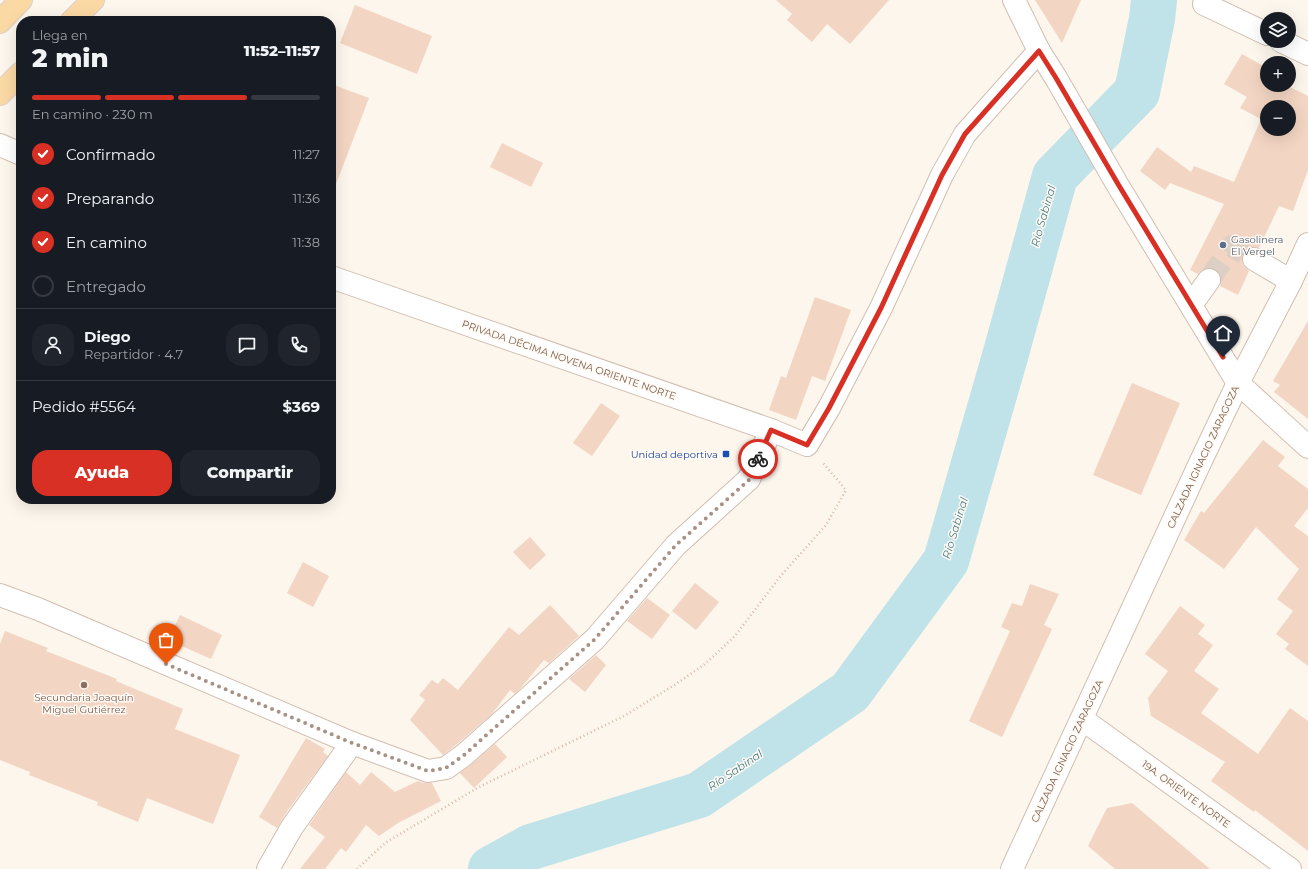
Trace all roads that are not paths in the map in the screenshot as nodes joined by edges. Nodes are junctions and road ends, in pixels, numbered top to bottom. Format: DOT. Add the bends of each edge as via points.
graph roads {
  1 [pos="21,0"];
  2 [pos="93,0"];
  3 [pos="1014,0"];
  4 [pos="1204,4"];
  5 [pos="77,16"];
  6 [pos="0,22"];
  7 [pos="1260,31"];
  8 [pos="1296,48"];
  9 [pos="1039,51"];
  10 [pos="1308,54"];
  11 [pos="16,78"];
  12 [pos="0,94"];
  13 [pos="0,145"];
  14 [pos="16,152"];
  15 [pos="1308,244"];
  16 [pos="1254,259"];
  17 [pos="336,279"];
  18 [pos="1209,280"];
  19 [pos="1291,281"];
  20 [pos="1191,305"];
  21 [pos="1238,383"];
  22 [pos="771,430"];
  23 [pos="1308,448"];
  24 [pos="0,595"];
  25 [pos="1082,719"];
  26 [pos="352,743"];
  27 [pos="268,869"];
  28 [pos="1012,869"];
  29 [pos="1290,869"];
  1 -- 6 [label="main road"];
  2 -- 5 [label="main road"];
  3 -- 9 [label="street, CALZADA IGNACIO ZARAGOZA"];
  4 -- 7 [label="street"];
  8 -- 10 [label="street"];
  9 -- 20 [label="street, CALZADA IGNACIO ZARAGOZA"];
  9 -- 22 [label="street, PRIVADA DÉCIMA NOVENA ORIENTE NORTE" via="965,134 942,175 881,308 807,445"];
  11 -- 12 [label="main road"];
  13 -- 14 [label="street"];
  15 -- 19 [label="street"];
  16 -- 19 [label="street"];
  17 -- 22 [label="street, PRIVADA DÉCIMA NOVENA ORIENTE NORTE"];
  18 -- 20 [label="street"];
  19 -- 21 [label="street"];
  20 -- 21 [label="street, CALZADA IGNACIO ZARAGOZA"];
  21 -- 23 [label="street"];
  21 -- 25 [label="street, CALZADA IGNACIO ZARAGOZA"];
  22 -- 26 [label="street" via="749,480 676,545 595,639 464,755 446,768 428,771"];
  24 -- 26 [label="street"];
  25 -- 28 [label="street, CALZADA IGNACIO ZARAGOZA"];
  25 -- 29 [label="street, 19A. ORIENTE NORTE"];
  26 -- 27 [label="street" via="292,828"];
}
